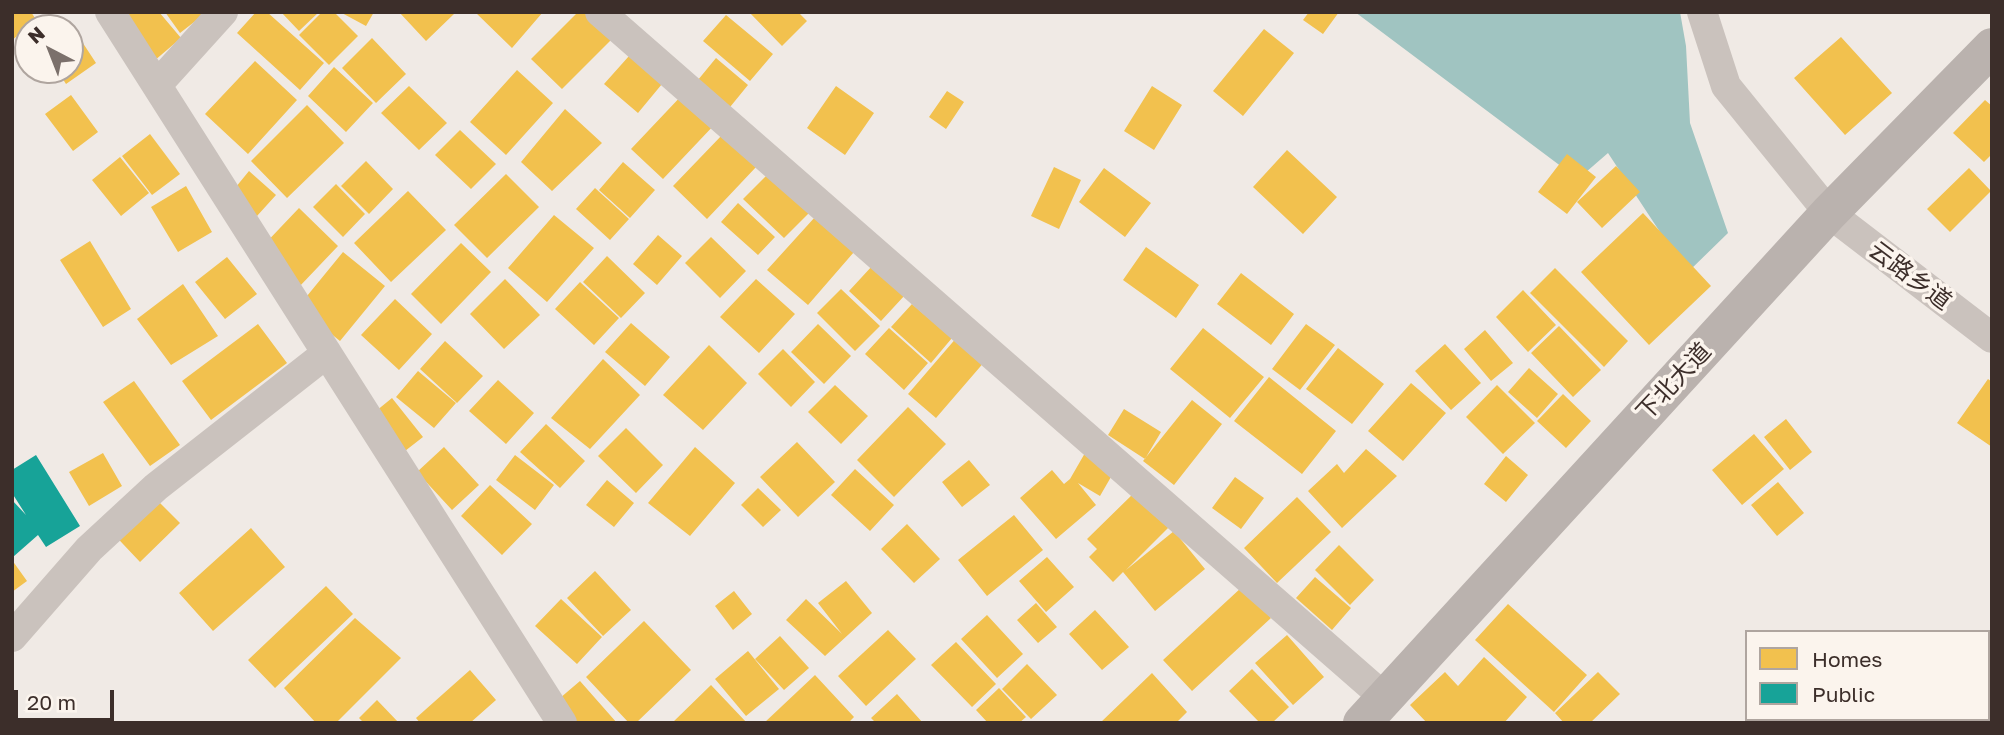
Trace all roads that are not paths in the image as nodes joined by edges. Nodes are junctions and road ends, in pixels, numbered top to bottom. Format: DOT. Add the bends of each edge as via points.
graph roads {
  1 [pos="110,12"];
  2 [pos="223,12"];
  3 [pos="600,12"];
  4 [pos="1702,12"];
  5 [pos="1992,47"];
  6 [pos="157,85"];
  7 [pos="1829,214"];
  8 [pos="1992,338"];
  9 [pos="327,354"];
  10 [pos="12,637"];
  11 [pos="1374,710"];
  12 [pos="562,723"];
  1 -- 6 [label="street"];
  2 -- 6 [label="street"];
  3 -- 11 [label="street"];
  4 -- 7 [label="street, 云路乡道" via="1726,86"];
  5 -- 7 [label="street, 下北大道"];
  6 -- 9 [label="street"];
  7 -- 8 [label="street, 云路乡道"];
  7 -- 11 [label="street, 下北大道"];
  9 -- 10 [label="street" via="156,487 89,549"];
  9 -- 12 [label="street"];
}
